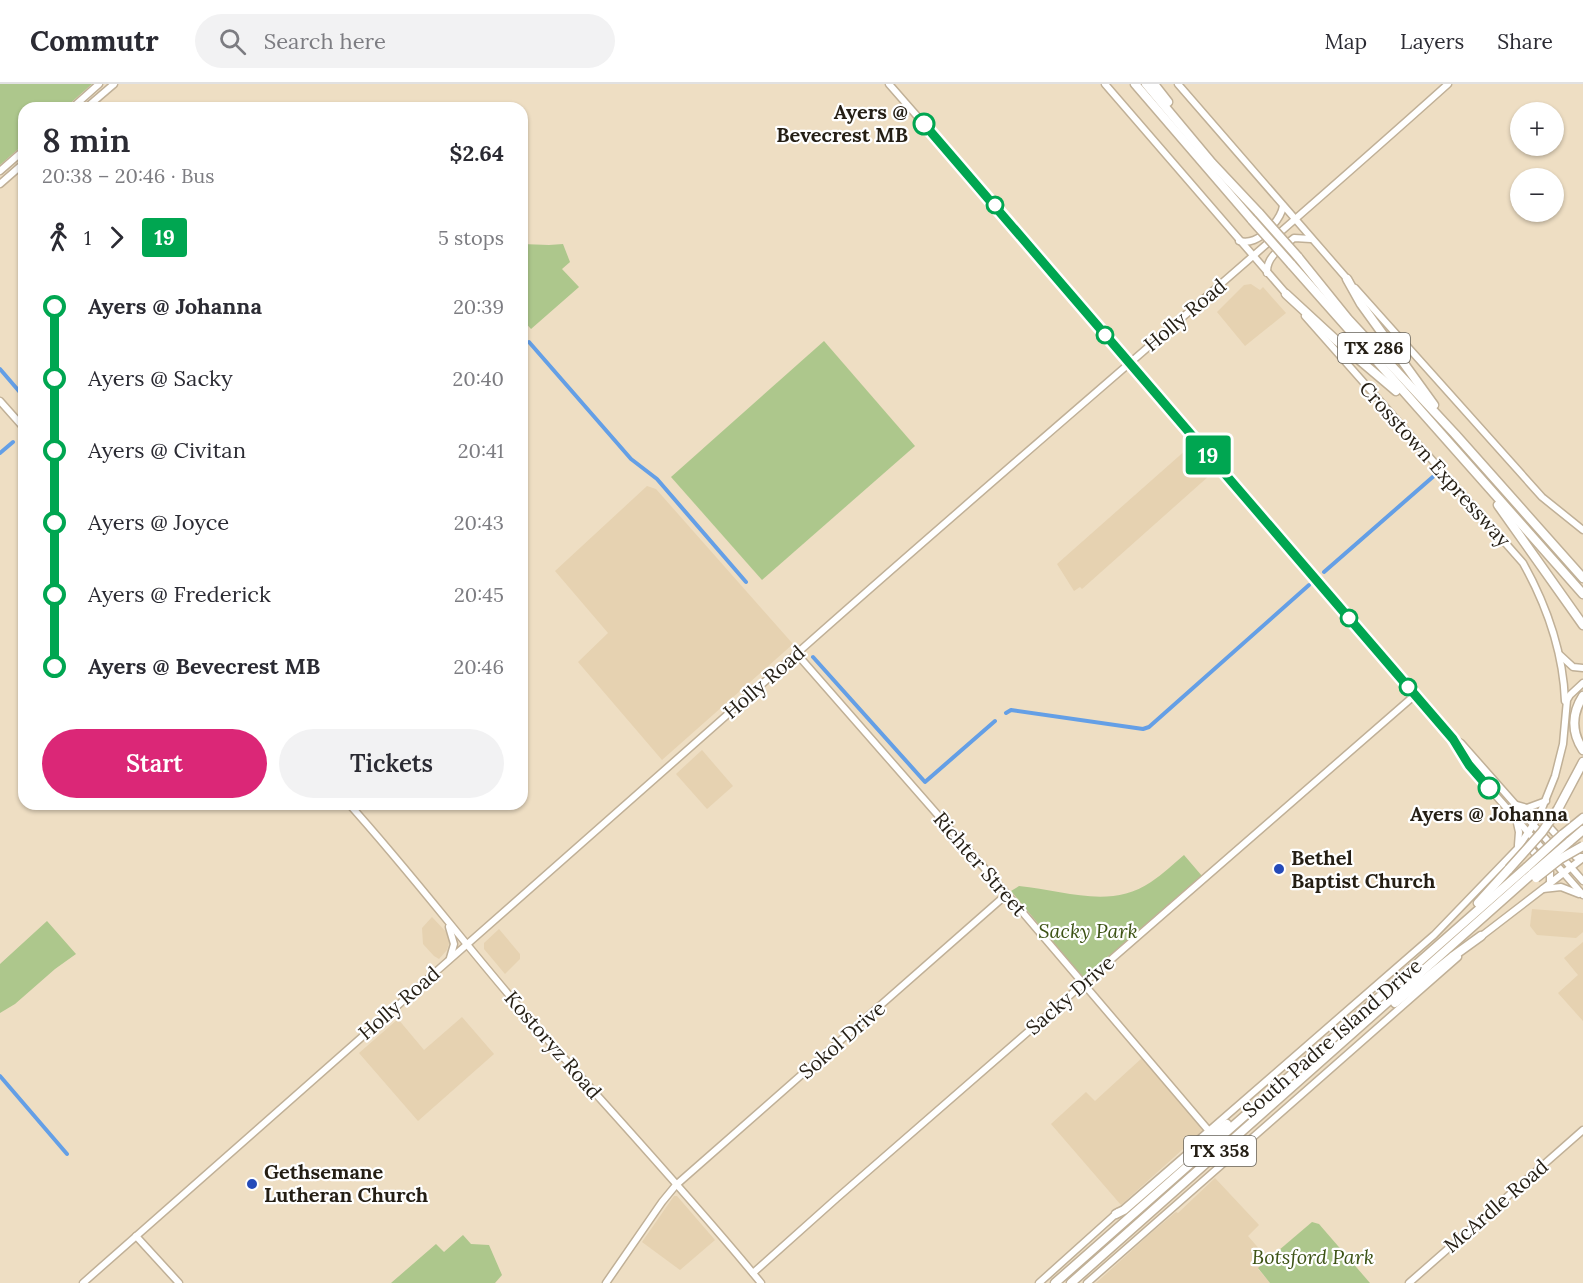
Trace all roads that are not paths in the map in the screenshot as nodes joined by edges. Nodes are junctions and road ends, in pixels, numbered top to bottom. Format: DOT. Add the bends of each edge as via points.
graph roads {
  1 [pos="99,84"];
  2 [pos="114,84"];
  3 [pos="889,84"];
  4 [pos="1105,84"];
  5 [pos="1133,84"];
  6 [pos="1146,84"];
  7 [pos="1154,84"];
  8 [pos="1178,84"];
  9 [pos="1448,84"];
  10 [pos="79,102"];
  11 [pos="93,102"];
  12 [pos="18,155"];
  13 [pos="1212,163"];
  14 [pos="18,168"];
  15 [pos="0,171"];
  16 [pos="0,184"];
  17 [pos="1283,206"];
  18 [pos="1295,221"];
  19 [pos="1311,239"];
  20 [pos="1239,241"];
  21 [pos="1253,257"];
  22 [pos="1294,260"];
  23 [pos="1267,273"];
  24 [pos="1347,279"];
  25 [pos="1286,294"];
  26 [pos="1129,363"];
  27 [pos="0,401"];
  28 [pos="1417,408"];
  29 [pos="18,421"];
  30 [pos="1455,434"];
  31 [pos="1475,473"];
  32 [pos="1515,500"];
  33 [pos="1583,530"];
  34 [pos="1583,570"];
  35 [pos="1583,578"];
  36 [pos="1583,594"];
  37 [pos="1564,600"];
  38 [pos="1583,625"];
  39 [pos="1583,633"];
  40 [pos="1558,652"];
  41 [pos="796,653"];
  42 [pos="1583,668"];
  43 [pos="1583,683"];
  44 [pos="1415,695"];
  45 [pos="1583,696"];
  46 [pos="1565,710"];
  47 [pos="1453,739"];
  48 [pos="1583,750"];
  49 [pos="1583,762"];
  50 [pos="1484,769"];
  51 [pos="1583,772"];
  52 [pos="1481,779"];
  53 [pos="1547,800"];
  54 [pos="1515,804"];
  55 [pos="1558,808"];
  56 [pos="354,810"];
  57 [pos="1543,810"];
  58 [pos="1583,818"];
  59 [pos="1516,819"];
  60 [pos="1534,825"];
  61 [pos="1583,830"];
  62 [pos="1529,833"];
  63 [pos="1583,846"];
  64 [pos="1517,849"];
  65 [pos="1583,858"];
  66 [pos="1571,867"];
  67 [pos="1532,873"];
  68 [pos="1563,873"];
  69 [pos="1583,881"];
  70 [pos="1550,884"];
  71 [pos="1543,889"];
  72 [pos="1008,894"];
  73 [pos="1583,896"];
  74 [pos="448,924"];
  75 [pos="1459,926"];
  76 [pos="1481,936"];
  77 [pos="466,944"];
  78 [pos="450,958"];
  79 [pos="1083,983"];
  80 [pos="1333,1051"];
  81 [pos="1245,1114"];
  82 [pos="1583,1130"];
  83 [pos="1209,1131"];
  84 [pos="676,1185"];
  85 [pos="1116,1214"];
  86 [pos="136,1236"];
  87 [pos="753,1273"];
  88 [pos="84,1283"];
  89 [pos="178,1283"];
  90 [pos="606,1283"];
  91 [pos="761,1283"];
  92 [pos="1039,1283"];
  93 [pos="1054,1283"];
  94 [pos="1073,1283"];
  95 [pos="1087,1283"];
  96 [pos="1409,1283"];
  1 -- 10 [label="main road"];
  2 -- 11 [label="main road"];
  3 -- 26 [label="main road"];
  4 -- 20 [label="main road, Crosstown Expressway"];
  5 -- 22 [label="highway, Crosstown Expressway / TX 286, bridge" via="1252,220"];
  6 -- 13 [label="highway, Crosstown Expressway / TX 286"];
  7 -- 13 [label="highway"];
  8 -- 17 [label="main road"];
  9 -- 18 [label="main road, Holly Road"];
  12 -- 15 [label="main road"];
  13 -- 22 [label="highway, Crosstown Expressway / TX 286, bridge" via="1259,213"];
  14 -- 16 [label="main road"];
  17 -- 18 [label="main road"];
  17 -- 20 [label="main road" via="1280,217 1256,240"];
  18 -- 19 [label="main road"];
  18 -- 21 [label="main road, Holly Road"];
  19 -- 23 [label="main road" via="1294,238 1270,258"];
  19 -- 24 [label="main road"];
  20 -- 21 [label="main road, Crosstown Expressway"];
  21 -- 23 [label="main road, Crosstown Expressway"];
  21 -- 26 [label="main road, Holly Road"];
  22 -- 28 [label="highway, Crosstown Expressway / TX 286"];
  22 -- 30 [label="highway, Crosstown Expressway / TX 286"];
  23 -- 25 [label="main road, Crosstown Expressway"];
  24 -- 30 [label="highway" via="1360,304"];
  24 -- 33 [label="main road" via="1542,497"];
  25 -- 28 [label="highway"];
  25 -- 40 [label="main road, Crosstown Expressway" via="1523,562 1549,616"];
  26 -- 41 [label="main road, Holly Road"];
  26 -- 44 [label="main road"];
  27 -- 29 [label="main road"];
  28 -- 31 [label="highway, Crosstown Expressway / TX 286"];
  30 -- 32 [label="highway, Crosstown Expressway / TX 286"];
  31 -- 36 [label="highway, Crosstown Expressway / TX 286"];
  31 -- 37 [label="highway"];
  32 -- 34 [label="highway"];
  32 -- 35 [label="highway, Crosstown Expressway / TX 286"];
  37 -- 38 [label="highway"];
  37 -- 39 [label="highway"];
  40 -- 42 [label="main road" via="1573,667"];
  40 -- 46 [label="main road, Crosstown Expressway"];
  41 -- 72 [label="main road, Richter Street"];
  41 -- 77 [label="main road, Holly Road"];
  43 -- 46 [label="main road" via="1570,694"];
  44 -- 47 [label="main road"];
  44 -- 79 [label="main road, Sacky Drive"];
  45 -- 48 [label="highway" via="1574,722"];
  46 -- 53 [label="main road, Crosstown Expressway" via="1563,744"];
  47 -- 50 [label="main road"];
  47 -- 52 [label="main road"];
  49 -- 55 [label="highway"];
  50 -- 52 [label="main road"];
  50 -- 54 [label="main road"];
  51 -- 55 [label="highway"];
  52 -- 59 [label="main road"];
  53 -- 54 [label="main road" via="1527,808"];
  53 -- 57 [label="main road, Crosstown Expressway"];
  54 -- 60 [label="main road"];
  55 -- 75 [label="highway, bridge" via="1542,832"];
  56 -- 74 [label="main road, Kostoryz Road"];
  57 -- 60 [label="main road, Crosstown Expressway"];
  57 -- 65 [label="main road" via="1544,821 1576,856"];
  58 -- 67 [label="highway, South Padre Island Drive / TX 358, bridge" via="1562,835"];
  59 -- 62 [label="main road"];
  59 -- 64 [label="main road"];
  60 -- 62 [label="main road, Crosstown Expressway"];
  60 -- 66 [label="main road"];
  61 -- 67 [label="highway, South Padre Island Drive / TX 358, bridge"];
  62 -- 64 [label="main road, Crosstown Expressway"];
  62 -- 68 [label="main road"];
  63 -- 67 [label="highway, bridge"];
  64 -- 70 [label="main road" via="1532,850 1550,872"];
  64 -- 83 [label="main road, Crosstown Expressway" via="1434,935"];
  65 -- 66 [label="main road"];
  66 -- 68 [label="main road"];
  66 -- 69 [label="main road"];
  67 -- 75 [label="highway, South Padre Island Drive / TX 358"];
  67 -- 80 [label="highway, South Padre Island Drive / TX 358"];
  68 -- 70 [label="main road"];
  68 -- 73 [label="main road"];
  70 -- 71 [label="main road"];
  71 -- 73 [label="main road" via="1568,888"];
  71 -- 76 [label="main road"];
  72 -- 79 [label="main road, Richter Street"];
  72 -- 84 [label="main road, Sokol Drive"];
  74 -- 77 [label="main road, Kostoryz Road"];
  74 -- 78 [label="main road" via="454,944"];
  75 -- 81 [label="highway, South Padre Island Drive / TX 358"];
  76 -- 80 [label="highway"];
  76 -- 95 [label="main road"];
  77 -- 78 [label="main road, Holly Road"];
  77 -- 84 [label="main road, Kostoryz Road"];
  78 -- 86 [label="main road, Holly Road"];
  79 -- 83 [label="main road, Richter Street"];
  79 -- 87 [label="main road, Sacky Drive"];
  80 -- 94 [label="highway, South Padre Island Drive / TX 358"];
  81 -- 85 [label="highway" via="1214,1133"];
  81 -- 93 [label="highway, South Padre Island Drive / TX 358"];
  82 -- 96 [label="main road, McArdle Road"];
  83 -- 85 [label="main road, Crosstown Expressway"];
  84 -- 87 [label="main road, Kostoryz Road"];
  84 -- 90 [label="main road, Sokol Drive"];
  85 -- 92 [label="main road, Crosstown Expressway"];
  86 -- 88 [label="main road, Holly Road"];
  86 -- 89 [label="main road"];
  87 -- 91 [label="main road, Kostoryz Road"];
}
